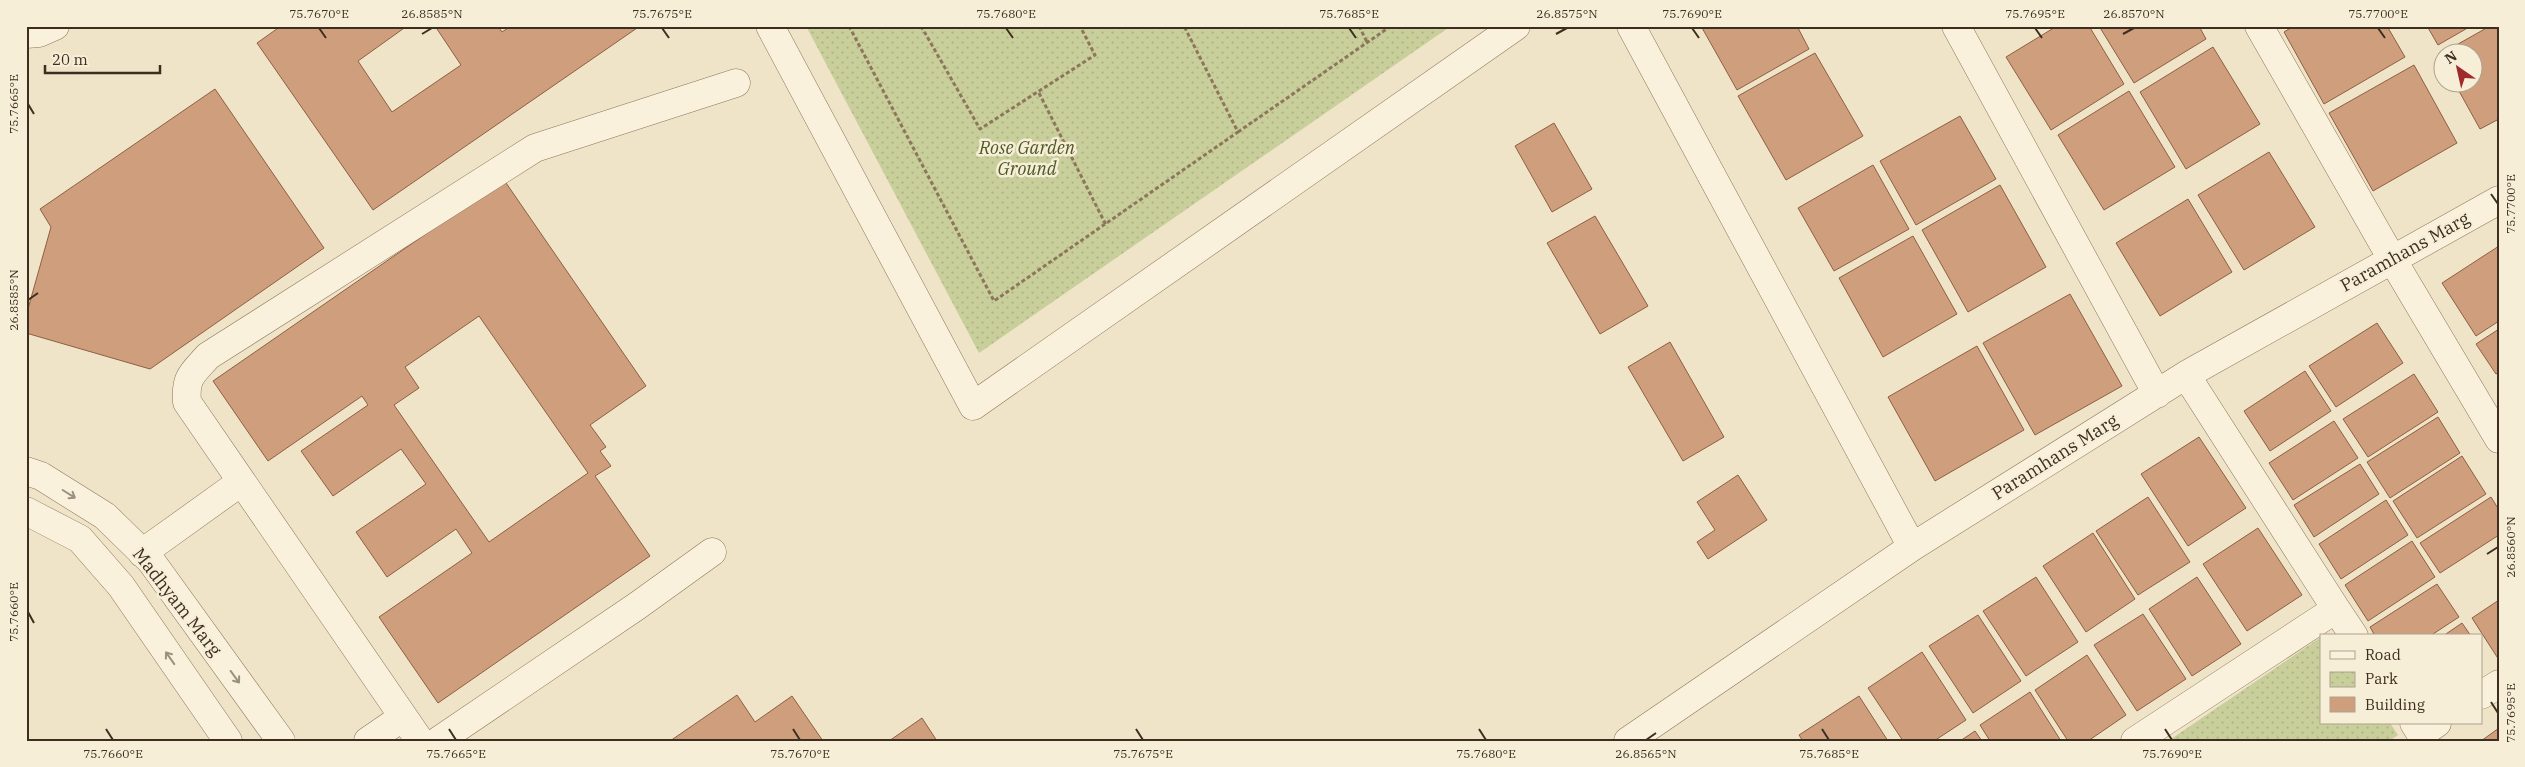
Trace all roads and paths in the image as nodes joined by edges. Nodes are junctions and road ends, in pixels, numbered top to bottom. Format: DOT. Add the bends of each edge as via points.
graph roads {
  1 [pos="55,26"];
  2 [pos="770,26"];
  3 [pos="850,26"];
  4 [pos="921,26"];
  5 [pos="1080,26"];
  6 [pos="1184,26"];
  7 [pos="1359,26"];
  8 [pos="1391,26"];
  9 [pos="1516,26"];
  10 [pos="1630,26"];
  11 [pos="1956,26"];
  12 [pos="2259,26"];
  13 [pos="26,34"];
  14 [pos="1367,42"];
  15 [pos="736,84"];
  16 [pos="1039,93"];
  17 [pos="1238,132"];
  18 [pos="2499,200"];
  19 [pos="1106,225"];
  20 [pos="2392,259"];
  21 [pos="2186,375"];
  22 [pos="2157,394"];
  23 [pos="2499,438"];
  24 [pos="26,471"];
  25 [pos="242,482"];
  26 [pos="26,511"];
  27 [pos="1912,547"];
  28 [pos="712,552"];
  29 [pos="142,553"];
  30 [pos="2336,609"];
  31 [pos="2353,634"];
  32 [pos="2499,684"];
  33 [pos="2482,694"];
  34 [pos="403,717"];
  35 [pos="226,739"];
  36 [pos="281,741"];
  37 [pos="368,741"];
  38 [pos="420,741"];
  39 [pos="438,741"];
  40 [pos="1628,741"];
  41 [pos="2135,741"];
  1 -- 13 [label="street"];
  2 -- 9 [label="street" via="973,406"];
  3 -- 19 [label="path" via="994,301"];
  4 -- 16 [label="path" via="980,130"];
  5 -- 16 [label="path" via="1095,55"];
  6 -- 17 [label="path"];
  7 -- 14 [label="path"];
  8 -- 14 [label="path"];
  10 -- 27 [label="street"];
  11 -- 22 [label="street"];
  12 -- 20 [label="street"];
  14 -- 17 [label="path"];
  15 -- 25 [label="street" via="535,148 208,356 186,386 187,402"];
  16 -- 19 [label="path"];
  17 -- 19 [label="path"];
  18 -- 20 [label="street, Paramhans Marg"];
  20 -- 21 [label="street, Paramhans Marg"];
  20 -- 23 [label="street"];
  21 -- 22 [label="street, Paramhans Marg"];
  21 -- 30 [label="street"];
  22 -- 27 [label="street, Paramhans Marg"];
  24 -- 29 [label="street, Madhyam Marg, one-way" via="41,476 105,516"];
  25 -- 29 [label="street"];
  25 -- 34 [label="street"];
  35 -- 26 [label="street, Madhyam Marg, one-way" via="121,586 80,539"];
  27 -- 40 [label="street, Paramhans Marg"];
  28 -- 39 [label="street"];
  29 -- 36 [label="street, Madhyam Marg, one-way"];
  30 -- 31 [label="street"];
  30 -- 41 [label="street"];
  32 -- 33 [label="street"];
  34 -- 37 [label="street"];
  34 -- 38 [label="street"];
}
